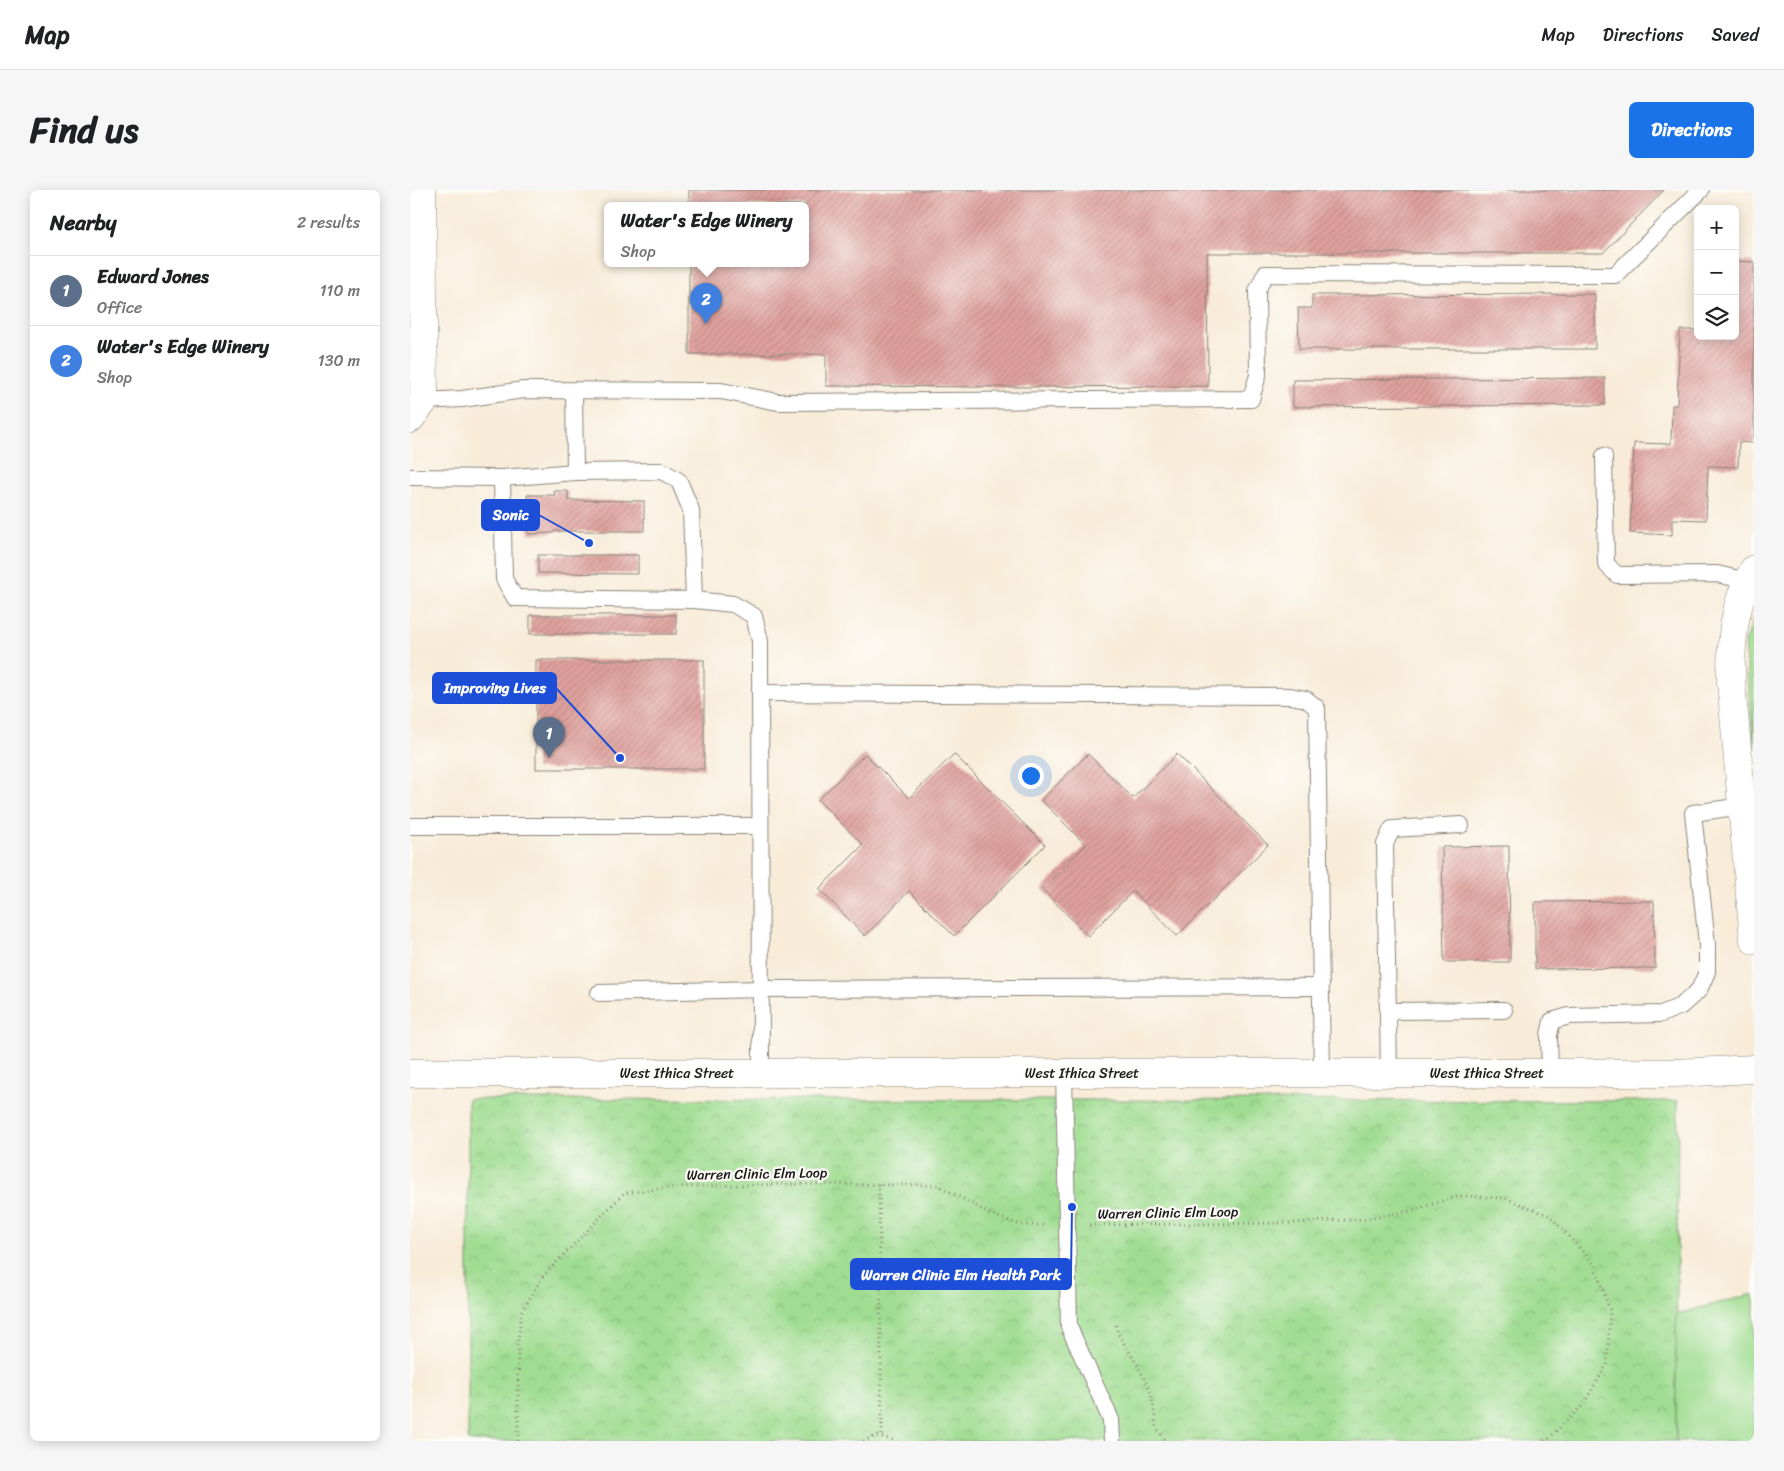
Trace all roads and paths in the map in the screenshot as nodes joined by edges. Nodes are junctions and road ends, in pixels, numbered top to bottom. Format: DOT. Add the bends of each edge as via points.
graph roads {
  1 [pos="422,190"];
  2 [pos="1701,190"];
  3 [pos="574,391"];
  4 [pos="417,410"];
  5 [pos="1604,456"];
  6 [pos="575,472"];
  7 [pos="410,477"];
  8 [pos="502,478"];
  9 [pos="1750,575"];
  10 [pos="694,600"];
  11 [pos="760,693"];
  12 [pos="1743,806"];
  13 [pos="1461,825"];
  14 [pos="410,826"];
  15 [pos="760,826"];
  16 [pos="1754,940"];
  17 [pos="1320,987"];
  18 [pos="760,989"];
  19 [pos="599,992"];
  20 [pos="1504,1010"];
  21 [pos="1388,1011"];
  22 [pos="1754,1069"];
  23 [pos="1064,1072"];
  24 [pos="1550,1072"];
  25 [pos="410,1073"];
  26 [pos="761,1073"];
  27 [pos="1322,1074"];
  28 [pos="1389,1074"];
  29 [pos="879,1184"];
  30 [pos="1065,1225"];
  31 [pos="1116,1324"];
  32 [pos="882,1436"];
  33 [pos="518,1441"];
  34 [pos="863,1441"];
  35 [pos="896,1441"];
  36 [pos="1112,1441"];
  37 [pos="1166,1441"];
  38 [pos="1541,1441"];
  1 -- 4 [label="street"];
  2 -- 3 [label="lane" via="1615,275 1265,274 1257,291 1258,375 1251,399 778,402 721,391"];
  3 -- 4 [label="lane" via="524,390 462,399"];
  3 -- 6 [label="lane"];
  5 -- 9 [label="lane" via="1606,564 1617,575"];
  6 -- 8 [label="lane"];
  6 -- 10 [label="lane" via="662,471 679,481 691,510"];
  7 -- 8 [label="lane"];
  8 -- 10 [label="lane" via="504,579 515,598"];
  9 -- 12 [label="street" via="1737,608 1731,646"];
  10 -- 11 [label="lane" via="733,604 754,616 760,641"];
  11 -- 15 [label="lane"];
  11 -- 17 [label="lane" via="1306,698 1317,708"];
  12 -- 16 [label="street"];
  12 -- 24 [label="lane" via="1692,813 1707,944 1707,972 1699,990 1681,1006 1661,1014 1569,1016 1552,1021"];
  13 -- 21 [label="lane" via="1392,829 1385,844"];
  14 -- 15 [label="lane"];
  15 -- 18 [label="lane"];
  17 -- 18 [label="lane"];
  17 -- 27 [label="lane"];
  18 -- 19 [label="lane"];
  18 -- 26 [label="lane"];
  20 -- 21 [label="lane"];
  21 -- 28 [label="lane"];
  22 -- 24 [label="street, West Ithica Street" via="1676,1073"];
  23 -- 26 [label="street, West Ithica Street"];
  23 -- 27 [label="street, West Ithica Street"];
  23 -- 30 [label="lane"];
  24 -- 28 [label="street, West Ithica Street"];
  25 -- 26 [label="street, West Ithica Street"];
  27 -- 28 [label="street, West Ithica Street"];
  29 -- 30 [label="path, Warren Clinic Elm Loop" via="938,1185 990,1214 1021,1225"];
  29 -- 32 [label="path"];
  29 -- 33 [label="path, Warren Clinic Elm Loop" via="674,1187 624,1193 543,1276 522,1311 518,1341"];
  30 -- 36 [label="lane" via="1069,1327 1111,1420"];
  30 -- 38 [label="path, Warren Clinic Elm Loop" via="1364,1219 1410,1211 1459,1196 1505,1198 1550,1216 1594,1264 1610,1310 1607,1364 1583,1405 1549,1438"];
  31 -- 37 [label="path" via="1118,1334 1152,1395 1156,1427"];
  32 -- 34 [label="path"];
  32 -- 35 [label="path"];
}
